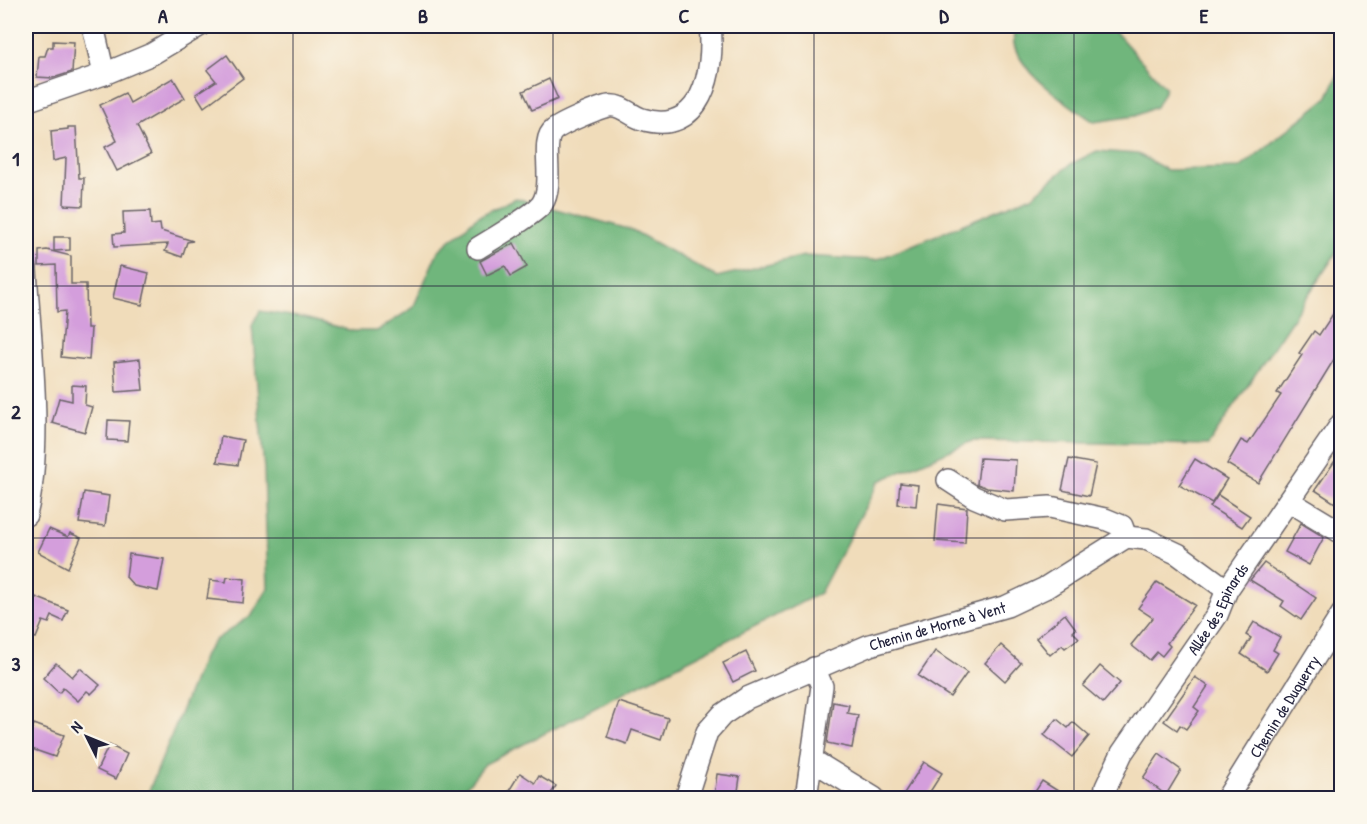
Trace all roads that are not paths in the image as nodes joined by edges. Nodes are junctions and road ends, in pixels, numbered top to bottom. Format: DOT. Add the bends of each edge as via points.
graph roads {
  1 [pos="93,26"];
  2 [pos="199,26"];
  3 [pos="710,26"];
  4 [pos="104,74"];
  5 [pos="26,101"];
  6 [pos="478,248"];
  7 [pos="26,269"];
  8 [pos="1341,423"];
  9 [pos="948,480"];
  10 [pos="1289,501"];
  11 [pos="26,510"];
  12 [pos="1341,533"];
  13 [pos="1126,537"];
  14 [pos="1227,590"];
  15 [pos="1341,614"];
  16 [pos="814,668"];
  17 [pos="812,760"];
  18 [pos="686,798"];
  19 [pos="806,798"];
  20 [pos="874,798"];
  21 [pos="1104,798"];
  22 [pos="1227,798"];
  1 -- 4 [label="street"];
  2 -- 4 [label="street" via="152,54"];
  3 -- 6 [label="street" via="712,48 706,83 694,108 679,120 657,122 609,105 554,130 546,140 549,184 541,205"];
  4 -- 5 [label="street"];
  7 -- 11 [label="street" via="34,471"];
  8 -- 10 [label="street, Allée des Epinards"];
  9 -- 13 [label="street" via="1005,510 1050,507 1105,519 1122,526"];
  10 -- 12 [label="street"];
  10 -- 14 [label="street, Allée des Epinards"];
  13 -- 14 [label="street" via="1146,538 1178,554"];
  13 -- 16 [label="street, Chemin de Morne à Vent" via="1046,588 1007,606 870,645"];
  14 -- 21 [label="street, Allée des Epinards" via="1217,615 1122,753"];
  15 -- 22 [label="street, Chemin de Duquerry"];
  16 -- 17 [label="street" via="822,686"];
  16 -- 18 [label="street, Chemin de Morne à Vent" via="747,698 722,715 707,732"];
  17 -- 19 [label="street"];
  17 -- 20 [label="street"];
}
